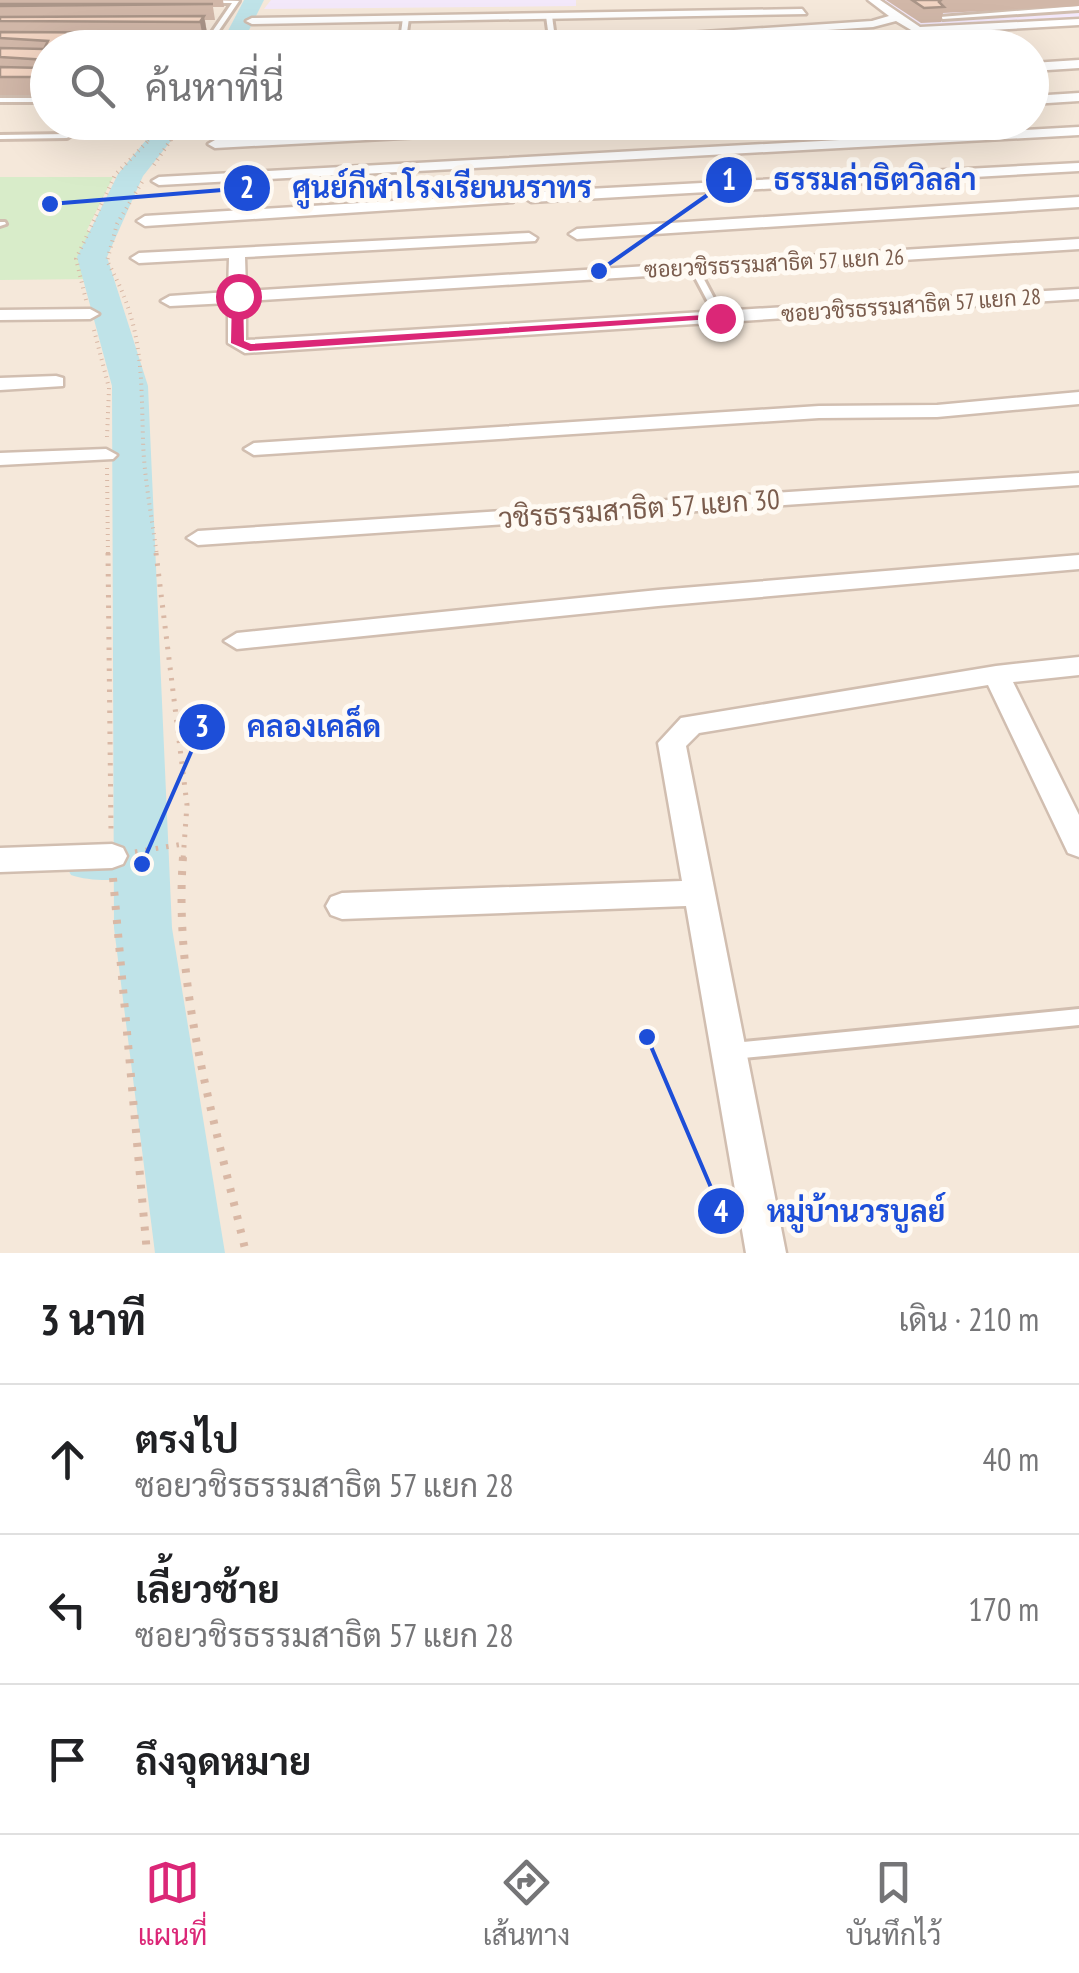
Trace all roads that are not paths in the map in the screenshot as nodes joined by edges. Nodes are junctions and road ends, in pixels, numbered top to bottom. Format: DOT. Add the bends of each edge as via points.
graph roads {
  1 [pos="194,0"];
  2 [pos="873,0"];
  3 [pos="1079,8"];
  4 [pos="818,12"];
  5 [pos="838,12"];
  6 [pos="207,14"];
  7 [pos="226,14"];
  8 [pos="890,15"];
  9 [pos="548,16"];
  10 [pos="942,17"];
  11 [pos="406,18"];
  12 [pos="252,20"];
  13 [pos="1079,22"];
  14 [pos="197,28"];
  15 [pos="217,28"];
  16 [pos="404,30"];
  17 [pos="551,30"];
  18 [pos="779,30"];
  19 [pos="921,30"];
  20 [pos="956,30"];
  21 [pos="1079,36"];
  22 [pos="1049,38"];
  23 [pos="1079,64"];
  24 [pos="1049,66"];
  25 [pos="1079,98"];
  26 [pos="1049,99"];
  27 [pos="0,100"];
  28 [pos="30,100"];
  29 [pos="1079,131"];
  30 [pos="1049,133"];
  31 [pos="0,136"];
  32 [pos="30,136"];
  33 [pos="290,140"];
  34 [pos="917,140"];
  35 [pos="215,144"];
  36 [pos="1079,167"];
  37 [pos="160,182"];
  38 [pos="531,197"];
  39 [pos="508,199"];
  40 [pos="802,201"];
  41 [pos="1079,202"];
  42 [pos="170,218"];
  43 [pos="144,221"];
  44 [pos="578,234"];
  45 [pos="529,238"];
  46 [pos="1079,244"];
  47 [pos="237,251"];
  48 [pos="164,256"];
  49 [pos="139,258"];
  50 [pos="694,268"];
  51 [pos="1079,294"];
  52 [pos="238,296"];
  53 [pos="170,301"];
  54 [pos="0,314"];
  55 [pos="90,314"];
  56 [pos="720,318"];
  57 [pos="56,382"];
  58 [pos="0,384"];
  59 [pos="1079,398"];
  60 [pos="254,449"];
  61 [pos="106,455"];
  62 [pos="0,459"];
  63 [pos="1079,479"];
  64 [pos="198,538"];
  65 [pos="1079,562"];
  66 [pos="237,641"];
  67 [pos="1079,666"];
  68 [pos="996,675"];
  69 [pos="1079,844"];
  70 [pos="112,856"];
  71 [pos="0,860"];
  72 [pos="697,893"];
  73 [pos="342,906"];
  74 [pos="1079,1017"];
  75 [pos="730,1052"];
  76 [pos="766,1253"];
  1 -- 7 [label="lane" via="236,2"];
  2 -- 8 [label="street"];
  3 -- 10 [label="lane"];
  4 -- 9 [label="street"];
  5 -- 8 [label="street"];
  6 -- 7 [label="lane"];
  7 -- 15 [label="lane"];
  8 -- 18 [label="street" via="873,24"];
  8 -- 19 [label="street"];
  9 -- 11 [label="street"];
  9 -- 17 [label="lane"];
  11 -- 12 [label="street"];
  11 -- 16 [label="lane"];
  13 -- 20 [label="street"];
  14 -- 15 [label="lane"];
  21 -- 22 [label="street"];
  23 -- 24 [label="street"];
  25 -- 26 [label="street"];
  27 -- 28 [label="lane"];
  29 -- 30 [label="street"];
  31 -- 32 [label="lane"];
  33 -- 35 [label="street"];
  34 -- 37 [label="street"];
  36 -- 40 [label="street"];
  38 -- 40 [label="street"];
  39 -- 42 [label="street"];
  40 -- 41 [label="street"];
  40 -- 44 [label="street"];
  42 -- 43 [label="street"];
  42 -- 48 [label="street"];
  45 -- 47 [label="street"];
  46 -- 50 [label="street, ซอยวชิรธรรมสาธิต 57 แยก 26"];
  47 -- 48 [label="street"];
  47 -- 52 [label="street, ซอยวชิรธรรมสาธิต 57 แยก 28"];
  48 -- 49 [label="street"];
  50 -- 52 [label="street, ซอยวชิรธรรมสาธิต 57 แยก 26"];
  50 -- 56 [label="lane"];
  51 -- 56 [label="street, ซอยวชิรธรรมสาธิต 57 แยก 28"];
  52 -- 53 [label="street, ซอยวชิรธรรมสาธิต 57 แยก 26"];
  52 -- 56 [label="street, ซอยวชิรธรรมสาธิต 57 แยก 28" via="238,343 250,347"];
  54 -- 55 [label="street"];
  57 -- 58 [label="street"];
  59 -- 60 [label="street"];
  61 -- 62 [label="street"];
  63 -- 64 [label="street, วชิรธรรมสาธิต 57 แยก 30"];
  65 -- 66 [label="street"];
  67 -- 68 [label="street"];
  68 -- 69 [label="street"];
  68 -- 72 [label="street" via="679,732 673,756"];
  70 -- 71 [label="street"];
  72 -- 73 [label="street"];
  72 -- 75 [label="street"];
  74 -- 75 [label="lane"];
  75 -- 76 [label="street"];
}
